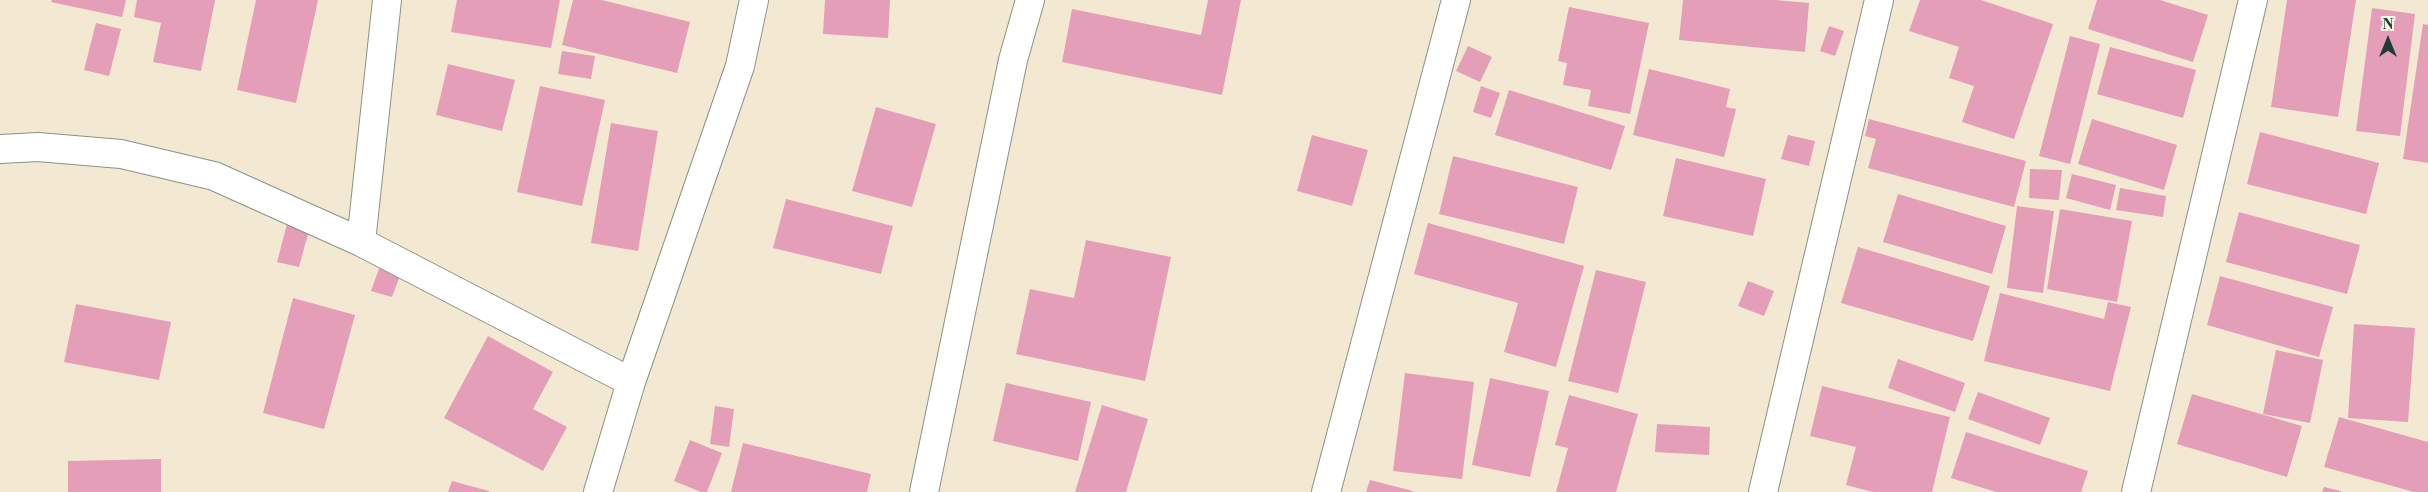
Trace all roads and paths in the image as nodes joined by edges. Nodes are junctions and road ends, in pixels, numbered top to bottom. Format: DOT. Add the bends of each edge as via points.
graph roads {
  1 [pos="387,0"];
  2 [pos="754,0"];
  3 [pos="1030,0"];
  4 [pos="1456,0"];
  5 [pos="1879,0"];
  6 [pos="2253,0"];
  7 [pos="0,149"];
  8 [pos="361,242"];
  9 [pos="631,382"];
  10 [pos="598,492"];
  11 [pos="924,492"];
  12 [pos="1326,492"];
  13 [pos="1763,492"];
  14 [pos="2136,492"];
  1 -- 8 [label="street"];
  2 -- 9 [label="street" via="740,66"];
  3 -- 11 [label="street" via="1013,60"];
  4 -- 12 [label="street"];
  5 -- 13 [label="street"];
  6 -- 14 [label="street"];
  7 -- 8 [label="street" via="38,147 121,154 214,176"];
  8 -- 9 [label="street"];
  9 -- 10 [label="street"];
}
